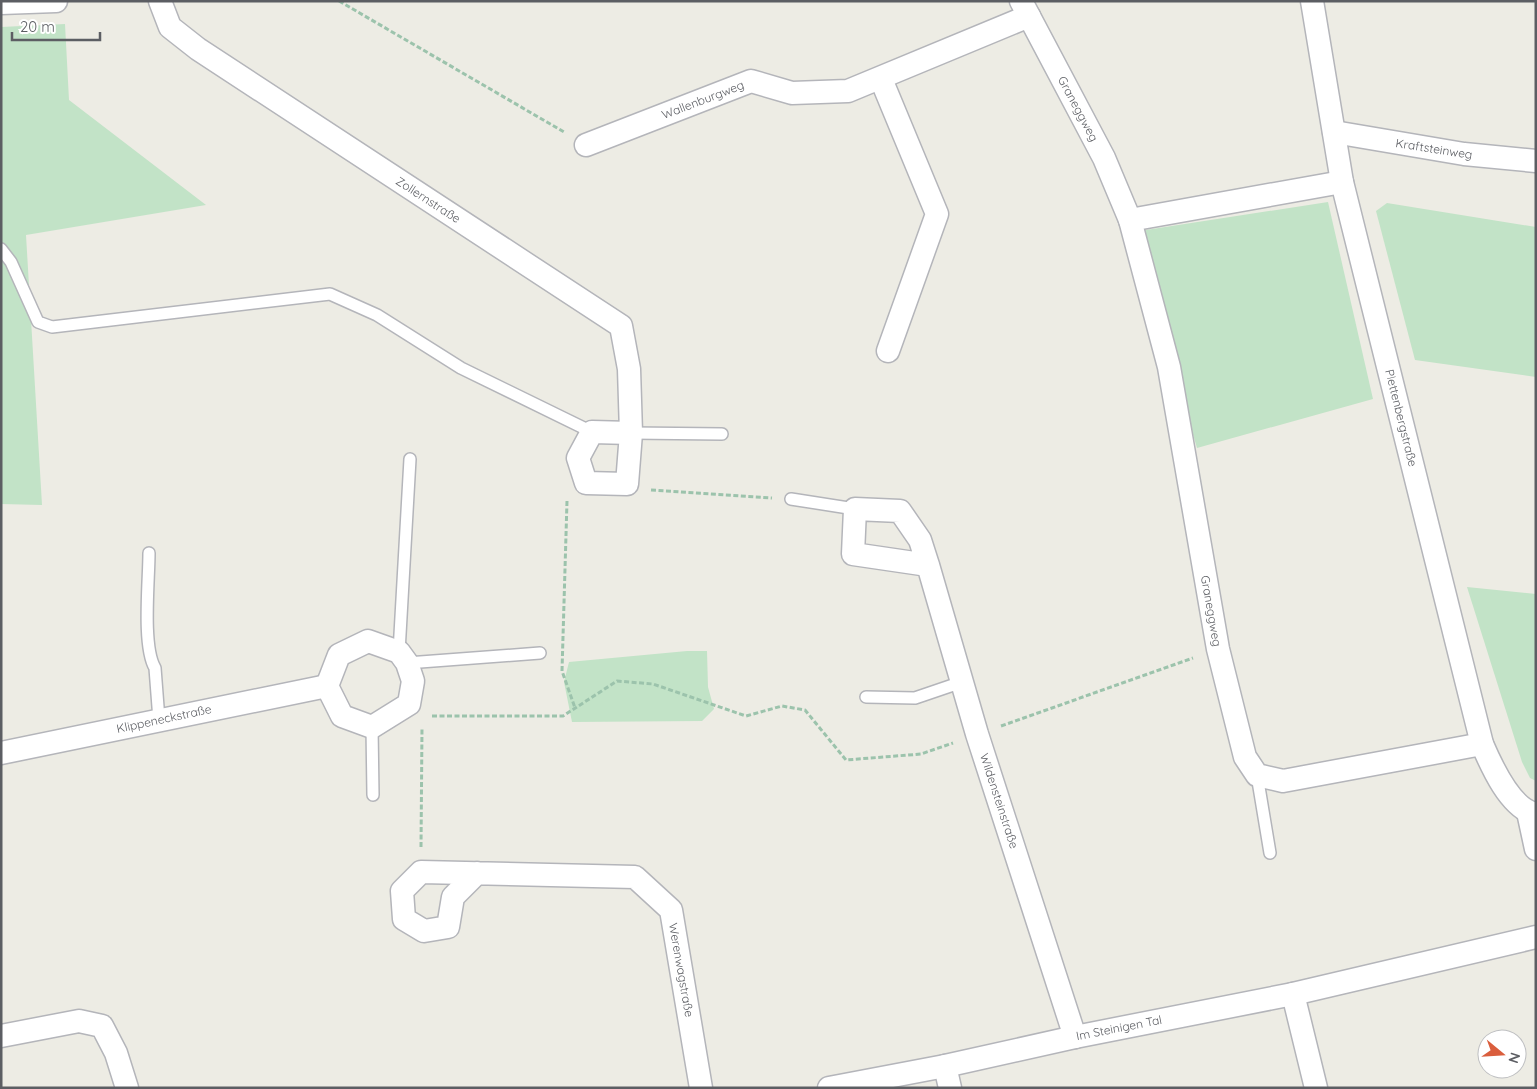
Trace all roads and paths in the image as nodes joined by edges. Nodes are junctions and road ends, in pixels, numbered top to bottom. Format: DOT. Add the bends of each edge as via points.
graph roads {
  1 [pos="56,1"];
  2 [pos="160,1"];
  3 [pos="339,1"];
  4 [pos="1312,1"];
  5 [pos="1,3"];
  6 [pos="1025,9"];
  7 [pos="881,79"];
  8 [pos="1334,132"];
  9 [pos="586,145"];
  10 [pos="1536,161"];
  11 [pos="1342,182"];
  12 [pos="1130,220"];
  13 [pos="1,249"];
  14 [pos="888,351"];
  15 [pos="592,432"];
  16 [pos="631,433"];
  17 [pos="722,434"];
  18 [pos="410,459"];
  19 [pos="583,474"];
  20 [pos="627,484"];
  21 [pos="790,499"];
  22 [pos="855,509"];
  23 [pos="149,553"];
  24 [pos="928,565"];
  25 [pos="1218,649"];
  26 [pos="540,653"];
  27 [pos="403,658"];
  28 [pos="962,682"];
  29 [pos="328,686"];
  30 [pos="866,697"];
  31 [pos="575,708"];
  32 [pos="415,710"];
  33 [pos="159,720"];
  34 [pos="372,727"];
  35 [pos="977,734"];
  36 [pos="1482,744"];
  37 [pos="1,753"];
  38 [pos="1257,775"];
  39 [pos="373,795"];
  40 [pos="1532,813"];
  41 [pos="1536,849"];
  42 [pos="1270,854"];
  43 [pos="421,872"];
  44 [pos="477,873"];
  45 [pos="1536,937"];
  46 [pos="1293,994"];
  47 [pos="1,1036"];
  48 [pos="1075,1037"];
  49 [pos="947,1077"];
  50 [pos="127,1088"];
  51 [pos="701,1088"];
  52 [pos="829,1088"];
  53 [pos="1316,1088"];
  1 -- 5 [label="street"];
  2 -- 16 [label="street, Zollernstraße" via="170,27 198,49 621,326 629,369"];
  3 -- 9 [label="path"];
  4 -- 8 [label="street, Plettenbergstraße"];
  6 -- 7 [label="street, Wallenburgweg"];
  6 -- 12 [label="street, Graneggweg" via="1104,158"];
  7 -- 9 [label="street, Wallenburgweg" via="848,91 792,94 751,81"];
  7 -- 14 [label="street" via="937,214"];
  8 -- 10 [label="street, Kraftsteinweg" via="1464,154"];
  8 -- 11 [label="street, Plettenbergstraße"];
  11 -- 12 [label="street"];
  11 -- 36 [label="street, Plettenbergstraße"];
  12 -- 25 [label="street, Graneggweg" via="1169,367"];
  13 -- 15 [label="lane" via="11,262 38,322 52,327 330,294 377,315 461,368"];
  15 -- 16 [label="street"];
  15 -- 19 [label="street" via="578,458"];
  16 -- 17 [label="lane"];
  16 -- 20 [label="street, Zollernstraße"];
  18 -- 27 [label="lane"];
  19 -- 20 [label="street" via="586,483"];
  19 -- 31 [label="path" via="568,481 562,671"];
  20 -- 21 [label="path" via="640,489"];
  21 -- 22 [label="lane"];
  22 -- 24 [label="street, Wildensteinstraße" via="900,511 920,540"];
  22 -- 24 [label="street" via="853,554"];
  23 -- 33 [label="lane" via="148,646 155,668"];
  24 -- 28 [label="street, Wildensteinstraße"];
  25 -- 35 [label="path"];
  25 -- 38 [label="street, Graneggweg" via="1245,757"];
  26 -- 27 [label="lane"];
  27 -- 29 [label="street" via="368,641 338,655"];
  27 -- 32 [label="street" via="413,682"];
  28 -- 30 [label="lane" via="915,698"];
  28 -- 35 [label="street, Wildensteinstraße"];
  29 -- 33 [label="street, Klippeneckstraße"];
  29 -- 34 [label="street" via="342,716"];
  31 -- 32 [label="path" via="563,716"];
  31 -- 35 [label="path" via="617,681 654,684 746,716 782,706 790,707 805,710 846,760 920,754"];
  32 -- 34 [label="street"];
  32 -- 43 [label="path"];
  33 -- 37 [label="street, Klippeneckstraße"];
  34 -- 39 [label="lane"];
  35 -- 48 [label="street, Wildensteinstraße"];
  36 -- 38 [label="street" via="1283,781"];
  36 -- 40 [label="street, Plettenbergstraße" via="1495,774 1512,796"];
  38 -- 42 [label="lane"];
  40 -- 41 [label="street"];
  43 -- 44 [label="street, Werenwagstraße"];
  43 -- 44 [label="street" via="402,890 404,919 424,931 448,926 453,898"];
  44 -- 51 [label="street, Werenwagstraße" via="635,876 671,910"];
  45 -- 46 [label="street, Im Steinigen Tal"];
  46 -- 48 [label="street, Im Steinigen Tal"];
  46 -- 53 [label="street"];
  47 -- 50 [label="street" via="80,1020 102,1026 116,1053"];
  48 -- 49 [label="street, Im Steinigen Tal"];
  49 -- 52 [label="street, Im Steinigen Tal"];
}
